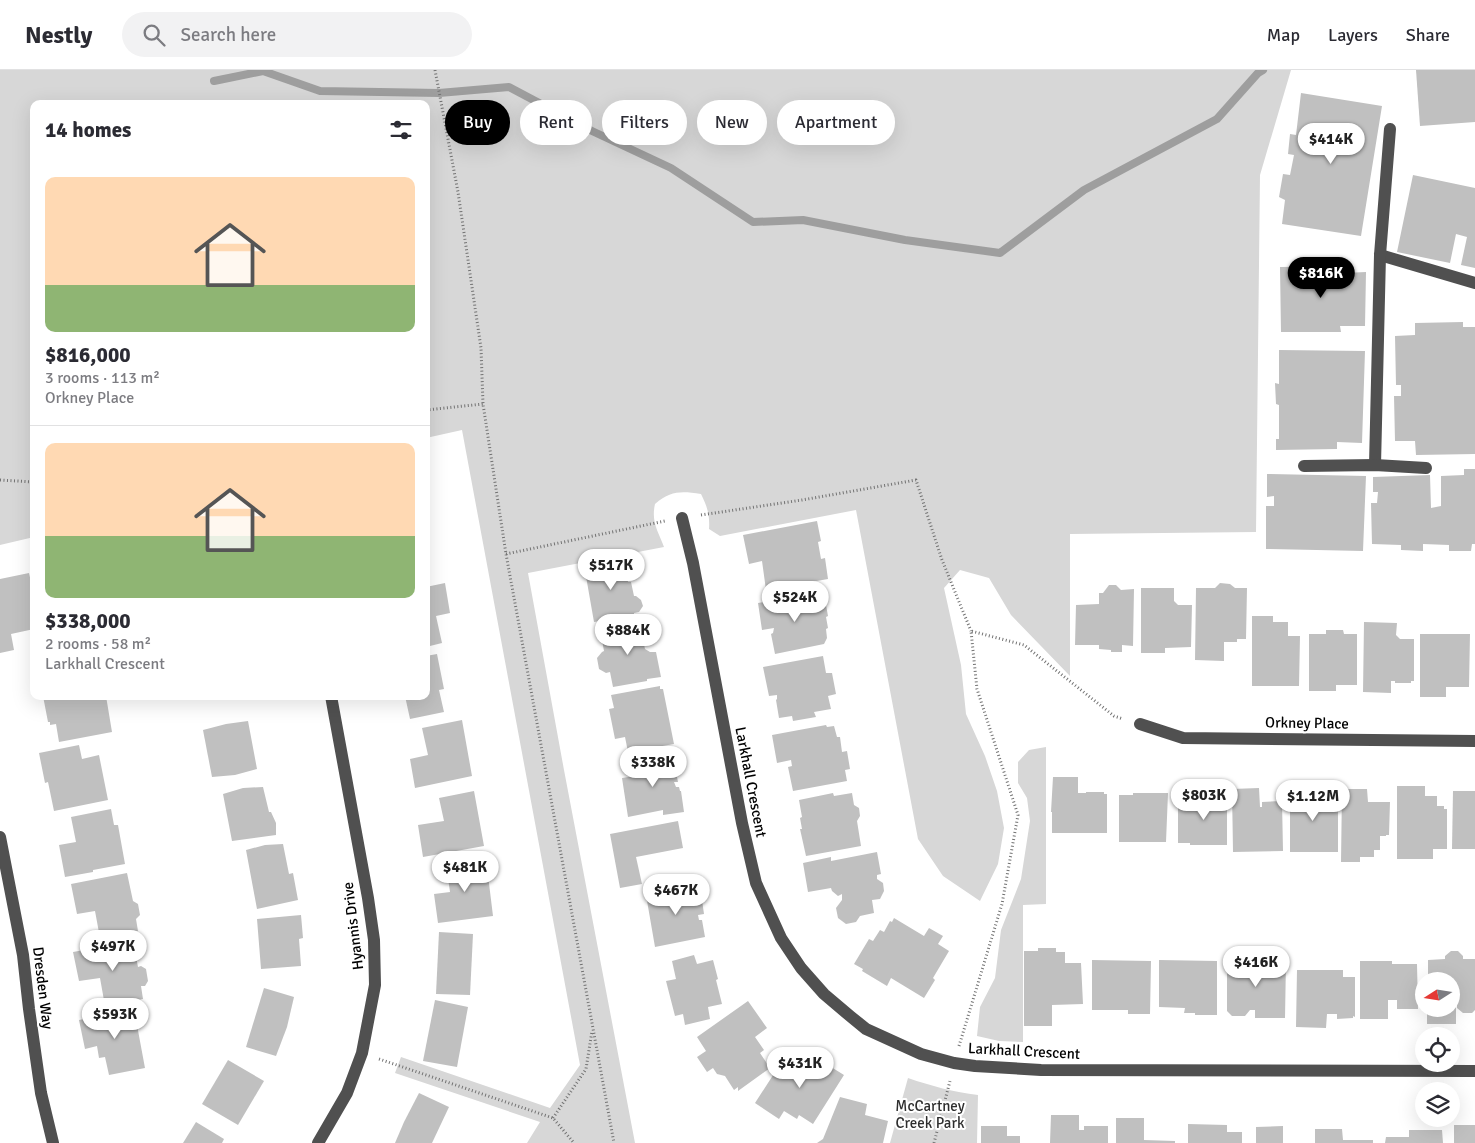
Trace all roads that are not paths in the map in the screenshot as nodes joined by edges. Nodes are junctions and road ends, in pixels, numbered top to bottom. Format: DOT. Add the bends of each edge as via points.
graph roads {
  1 [pos="1390,129"];
  2 [pos="1380,255"];
  3 [pos="1475,283"];
  4 [pos="1375,465"];
  5 [pos="1304,466"];
  6 [pos="1426,468"];
  7 [pos="682,518"];
  8 [pos="331,700"];
  9 [pos="1140,724"];
  10 [pos="1475,741"];
  11 [pos="0,837"];
  12 [pos="1475,1071"];
  13 [pos="53,1143"];
  14 [pos="318,1143"];
  1 -- 2 [label="street"];
  2 -- 3 [label="street"];
  2 -- 4 [label="street"];
  4 -- 5 [label="street"];
  4 -- 6 [label="street"];
  7 -- 12 [label="street, Larkhall Crescent" via="756,883 781,938 801,968 824,994 866,1028 921,1054 975,1066 1041,1070"];
  8 -- 14 [label="street, Hyannis Drive" via="368,898 374,940 375,985 362,1053 347,1093"];
  9 -- 10 [label="street, Orkney Place" via="1183,738"];
  11 -- 13 [label="street, Dresden Way" via="23,955 41,1093"];
}
